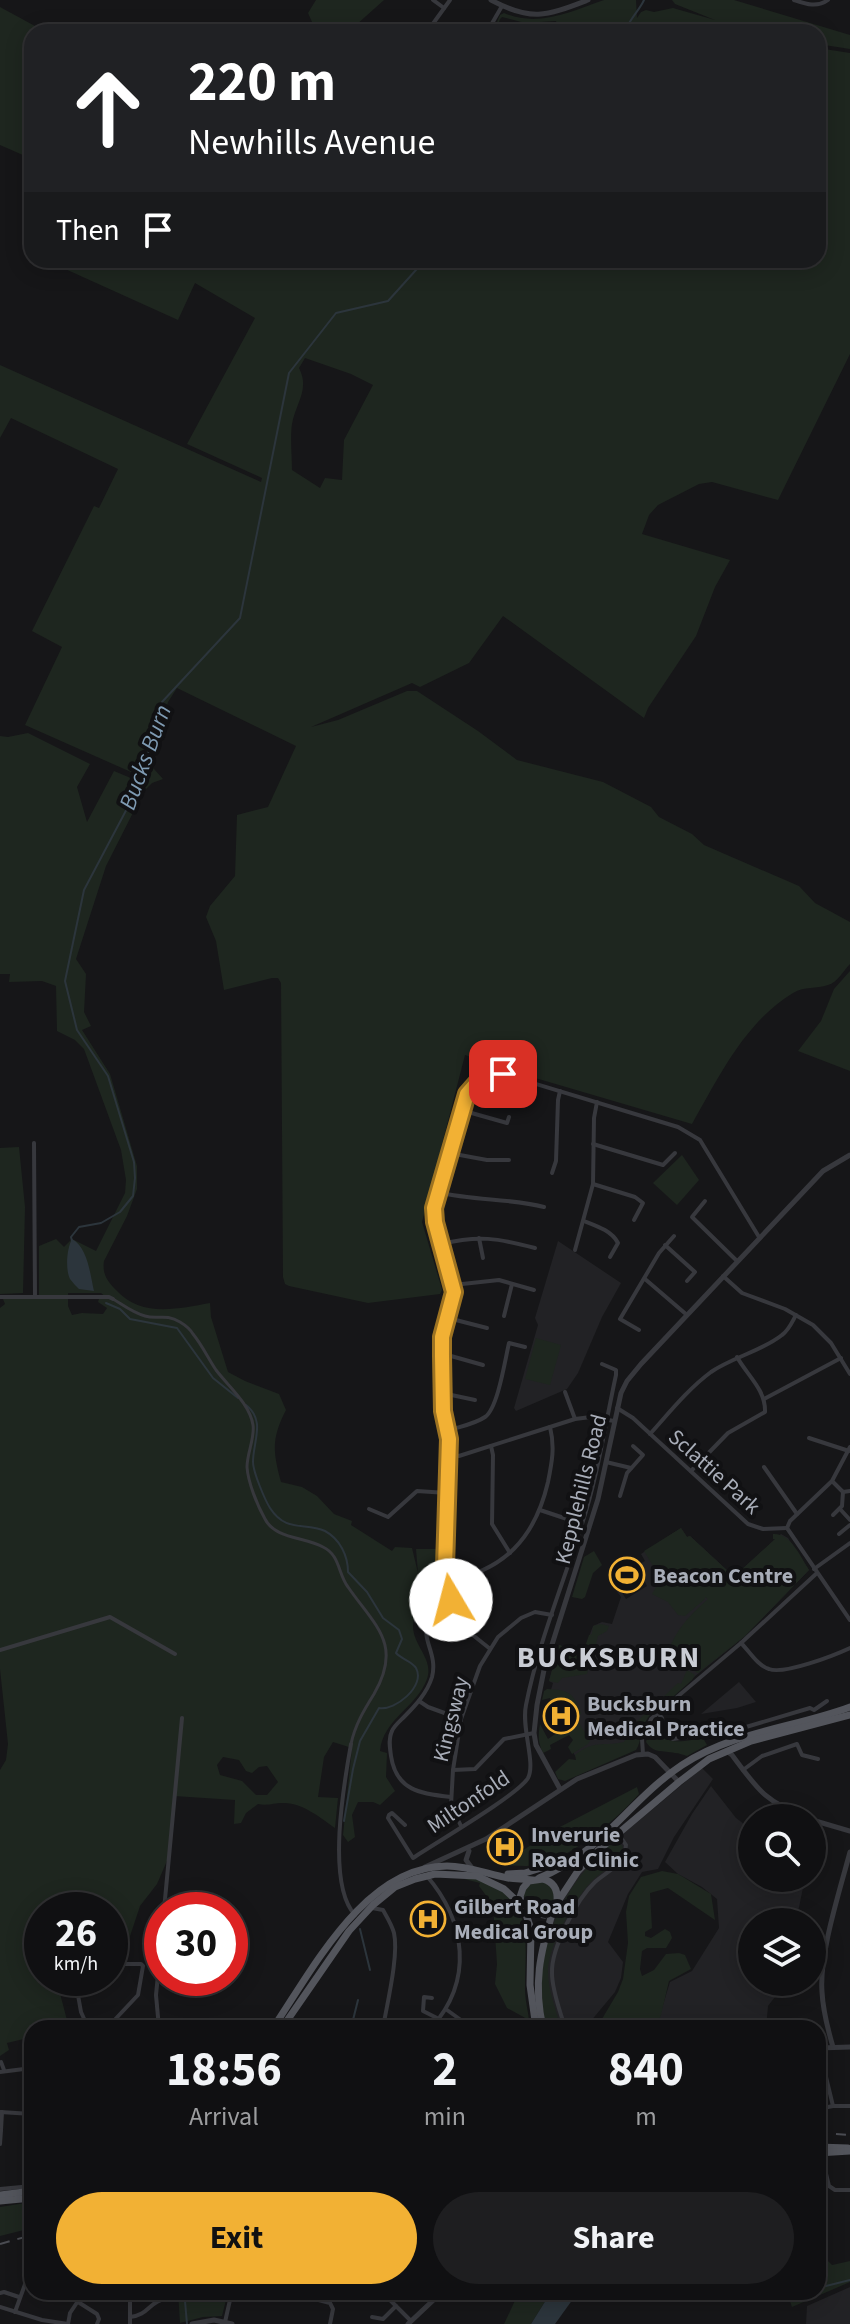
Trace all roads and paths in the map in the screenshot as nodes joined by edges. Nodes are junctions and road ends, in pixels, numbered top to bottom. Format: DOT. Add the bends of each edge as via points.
graph roads {
  1 [pos="433,0"];
  2 [pos="450,0"];
  3 [pos="491,0"];
  4 [pos="588,0"];
  5 [pos="794,0"];
  6 [pos="828,0"];
  7 [pos="502,6"];
  8 [pos="444,8"];
  9 [pos="433,24"];
  10 [pos="493,24"];
  11 [pos="560,1091"];
  12 [pos="597,1102"];
  13 [pos="461,1110"];
  14 [pos="509,1117"];
  15 [pos="34,1143"];
  16 [pos="593,1144"];
  17 [pos="449,1153"];
  18 [pos="675,1153"];
  19 [pos="850,1155"];
  20 [pos="509,1160"];
  21 [pos="552,1173"];
  22 [pos="593,1184"];
  23 [pos="438,1192"];
  24 [pos="705,1201"];
  25 [pos="544,1207"];
  26 [pos="634,1220"];
  27 [pos="584,1221"];
  28 [pos="674,1236"];
  29 [pos="759,1237"];
  30 [pos="479,1238"];
  31 [pos="441,1244"];
  32 [pos="665,1245"];
  33 [pos="535,1248"];
  34 [pos="575,1250"];
  35 [pos="610,1257"];
  36 [pos="483,1258"];
  37 [pos="737,1261"];
  38 [pos="722,1276"];
  39 [pos="645,1279"];
  40 [pos="687,1281"];
  41 [pos="512,1284"];
  42 [pos="453,1285"];
  43 [pos="534,1290"];
  44 [pos="0,1297"];
  45 [pos="35,1297"];
  46 [pos="113,1299"];
  47 [pos="687,1315"];
  48 [pos="796,1315"];
  49 [pos="504,1316"];
  50 [pos="448,1318"];
  51 [pos="487,1328"];
  52 [pos="639,1330"];
  53 [pos="525,1347"];
  54 [pos="442,1356"];
  55 [pos="737,1357"];
  56 [pos="841,1358"];
  57 [pos="602,1364"];
  58 [pos="483,1365"];
  59 [pos="850,1374"];
  60 [pos="565,1392"];
  61 [pos="442,1393"];
  62 [pos="764,1399"];
  63 [pos="475,1400"];
  64 [pos="617,1408"];
  65 [pos="575,1419"];
  66 [pos="611,1420"];
  67 [pos="550,1427"];
  68 [pos="447,1431"];
  69 [pos="650,1434"];
  70 [pos="809,1438"];
  71 [pos="491,1446"];
  72 [pos="633,1446"];
  73 [pos="849,1449"];
  74 [pos="449,1454"];
  75 [pos="606,1462"];
  76 [pos="764,1467"];
  77 [pos="632,1468"];
  78 [pos="691,1471"];
  79 [pos="832,1481"];
  80 [pos="850,1491"];
  81 [pos="843,1492"];
  82 [pos="447,1493"];
  83 [pos="620,1496"];
  84 [pos="369,1509"];
  85 [pos="840,1509"];
  86 [pos="540,1510"];
  87 [pos="797,1514"];
  88 [pos="833,1515"];
  89 [pos="850,1523"];
  90 [pos="582,1524"];
  91 [pos="787,1528"];
  92 [pos="839,1534"];
  93 [pos="850,1543"];
  94 [pos="510,1553"];
  95 [pos="816,1571"];
  96 [pos="447,1581"];
  97 [pos="454,1608"];
  98 [pos="552,1615"];
  99 [pos="850,1620"];
  100 [pos="741,1643"];
  101 [pos="489,1648"];
  102 [pos="850,1648"];
  103 [pos="0,1650"];
  104 [pos="175,1654"];
  105 [pos="419,1701"];
  106 [pos="827,1701"];
  107 [pos="850,1707"];
  108 [pos="658,1713"];
  109 [pos="815,1714"];
  110 [pos="850,1715"];
  111 [pos="182,1718"];
  112 [pos="461,1719"];
  113 [pos="525,1733"];
  114 [pos="534,1733"];
  115 [pos="351,1744"];
  116 [pos="742,1744"];
  117 [pos="725,1750"];
  118 [pos="643,1754"];
  119 [pos="818,1759"];
  120 [pos="737,1762"];
  121 [pos="531,1764"];
  122 [pos="453,1770"];
  123 [pos="743,1770"];
  124 [pos="670,1773"];
  125 [pos="679,1782"];
  126 [pos="560,1789"];
  127 [pos="451,1797"];
  128 [pos="775,1804"];
  129 [pos="826,1824"];
  130 [pos="405,1825"];
  131 [pos="461,1826"];
  132 [pos="850,1831"];
  133 [pos="618,1833"];
  134 [pos="472,1847"];
  135 [pos="590,1848"];
  136 [pos="850,1852"];
  137 [pos="472,1868"];
  138 [pos="482,1871"];
  139 [pos="423,1872"];
  140 [pos="536,1879"];
  141 [pos="166,1892"];
  142 [pos="523,1906"];
  143 [pos="555,1906"];
  144 [pos="371,1908"];
  145 [pos="357,1916"];
  146 [pos="128,1964"];
  147 [pos="78,1996"];
  148 [pos="156,1996"];
  149 [pos="432,1998"];
  150 [pos="447,2010"];
  151 [pos="439,2019"];
  152 [pos="85,2020"];
  153 [pos="115,2020"];
  154 [pos="158,2020"];
  155 [pos="279,2020"];
  156 [pos="287,2020"];
  157 [pos="384,2020"];
  158 [pos="461,2020"];
  159 [pos="535,2020"];
  160 [pos="541,2020"];
  161 [pos="563,2020"];
  162 [pos="849,2045"];
  163 [pos="833,2047"];
  164 [pos="826,2048"];
  165 [pos="1,2062"];
  166 [pos="24,2069"];
  167 [pos="2,2071"];
  168 [pos="826,2077"];
  169 [pos="833,2106"];
  170 [pos="850,2106"];
  171 [pos="826,2107"];
  172 [pos="1,2112"];
  173 [pos="24,2113"];
  174 [pos="0,2130"];
  175 [pos="0,2144"];
  176 [pos="850,2149"];
  177 [pos="826,2150"];
  178 [pos="826,2174"];
  179 [pos="24,2190"];
  180 [pos="850,2190"];
  181 [pos="0,2192"];
  182 [pos="24,2199"];
  183 [pos="0,2201"];
  184 [pos="24,2284"];
  185 [pos="0,2293"];
  186 [pos="19,2297"];
  187 [pos="79,2300"];
  188 [pos="130,2300"];
  189 [pos="158,2300"];
  190 [pos="231,2300"];
  191 [pos="319,2300"];
  192 [pos="390,2300"];
  193 [pos="433,2300"];
  194 [pos="396,2306"];
  195 [pos="0,2307"];
  196 [pos="15,2312"];
  197 [pos="130,2317"];
  198 [pos="372,2317"];
  199 [pos="409,2322"];
  200 [pos="229,2323"];
  201 [pos="68,2324"];
  202 [pos="97,2324"];
  203 [pos="130,2324"];
  204 [pos="192,2324"];
  205 [pos="330,2324"];
  1 -- 8 [label="street"];
  2 -- 8 [label="street"];
  3 -- 7 [label="street"];
  4 -- 7 [label="street" via="539,15"];
  5 -- 6 [label="street" via="814,5"];
  7 -- 10 [label="street"];
  8 -- 9 [label="street"];
  11 -- 12 [label="street"];
  11 -- 13 [label="street" via="494,1074 471,1088"];
  11 -- 21 [label="street"];
  12 -- 16 [label="street"];
  12 -- 29 [label="street" via="678,1127 700,1140"];
  13 -- 14 [label="street" via="507,1123"];
  13 -- 17 [label="street"];
  15 -- 45 [label="street"];
  16 -- 18 [label="street" via="663,1165"];
  16 -- 22 [label="street"];
  17 -- 20 [label="street"];
  17 -- 23 [label="street"];
  19 -- 29 [label="street, Kepplehills Road" via="823,1171"];
  22 -- 26 [label="street" via="643,1203"];
  22 -- 27 [label="street"];
  23 -- 25 [label="street"];
  23 -- 31 [label="street" via="435,1214"];
  24 -- 37 [label="street" via="693,1219"];
  27 -- 34 [label="street"];
  27 -- 35 [label="street" via="617,1239"];
  28 -- 32 [label="street"];
  29 -- 37 [label="street, Kepplehills Road"];
  30 -- 31 [label="street"];
  30 -- 33 [label="street"];
  30 -- 36 [label="street"];
  31 -- 42 [label="street"];
  32 -- 39 [label="street"];
  32 -- 40 [label="street" via="695,1272"];
  37 -- 38 [label="street, Kepplehills Road"];
  38 -- 47 [label="street, Kepplehills Road"];
  38 -- 48 [label="street" via="742,1293"];
  39 -- 47 [label="street"];
  39 -- 52 [label="street" via="620,1319"];
  41 -- 42 [label="street" via="495,1280"];
  41 -- 43 [label="street"];
  41 -- 49 [label="street"];
  42 -- 50 [label="street"];
  44 -- 45 [label="street"];
  45 -- 46 [label="street"];
  46 -- 115 [label="street" via="135,1313 182,1323 193,1334 254,1426 247,1466 266,1521 276,1531 332,1553 345,1585 365,1607 385,1644 382,1680"];
  47 -- 64 [label="street, Kepplehills Road" via="627,1381"];
  48 -- 55 [label="street" via="784,1333"];
  48 -- 56 [label="street" via="826,1337"];
  50 -- 51 [label="street"];
  50 -- 54 [label="street"];
  53 -- 68 [label="street" via="509,1343 486,1416"];
  54 -- 58 [label="street"];
  54 -- 61 [label="street"];
  55 -- 62 [label="street"];
  55 -- 69 [label="street" via="694,1386"];
  56 -- 59 [label="street"];
  56 -- 62 [label="street"];
  57 -- 66 [label="street, Kepplehills Road" via="616,1372"];
  60 -- 65 [label="street"];
  61 -- 63 [label="street"];
  61 -- 68 [label="street"];
  62 -- 78 [label="street" via="763,1414 728,1433"];
  64 -- 66 [label="street, Kepplehills Road"];
  64 -- 69 [label="street, Sclattie Park"];
  65 -- 66 [label="street"];
  65 -- 67 [label="street"];
  66 -- 75 [label="street, Kepplehills Road"];
  66 -- 90 [label="street, Kepplehills Road"];
  67 -- 71 [label="street"];
  67 -- 86 [label="street" via="554,1449"];
  68 -- 74 [label="street"];
  69 -- 78 [label="street, Sclattie Park"];
  70 -- 73 [label="street"];
  71 -- 74 [label="street"];
  71 -- 94 [label="street" via="492,1524"];
  72 -- 77 [label="street" via="643,1455"];
  73 -- 79 [label="street"];
  74 -- 82 [label="street"];
  75 -- 77 [label="street"];
  75 -- 114 [label="street, Kepplehills Road" via="544,1670"];
  76 -- 87 [label="street"];
  77 -- 83 [label="street"];
  78 -- 91 [label="street, Sclattie Park" via="751,1526"];
  79 -- 81 [label="street"];
  79 -- 87 [label="street"];
  80 -- 81 [label="street"];
  81 -- 85 [label="street"];
  82 -- 84 [label="street" via="417,1491 388,1517"];
  82 -- 96 [label="street"];
  85 -- 88 [label="street"];
  85 -- 89 [label="street"];
  86 -- 90 [label="street"];
  86 -- 94 [label="street"];
  87 -- 91 [label="street"];
  89 -- 92 [label="street"];
  90 -- 98 [label="street, Kepplehills Road"];
  91 -- 95 [label="street"];
  93 -- 95 [label="street"];
  94 -- 96 [label="street" via="475,1573"];
  95 -- 99 [label="street"];
  95 -- 100 [label="street"];
  96 -- 97 [label="street"];
  97 -- 101 [label="street" via="466,1629"];
  97 -- 105 [label="street" via="432,1618 426,1627 433,1670"];
  98 -- 101 [label="street, Kingsway" via="528,1614"];
  98 -- 113 [label="street, Kepplehills Road" via="526,1705"];
  100 -- 102 [label="street" via="760,1664 777,1671"];
  100 -- 108 [label="street"];
  101 -- 112 [label="street, Kingsway"];
  103 -- 104 [label="street" via="110,1617"];
  105 -- 112 [label="street"];
  105 -- 127 [label="street" via="390,1735 393,1770 416,1790"];
  106 -- 109 [label="street"];
  107 -- 109 [label="main road"];
  108 -- 109 [label="street" via="665,1735 673,1739 725,1732 810,1708"];
  108 -- 118 [label="street" via="645,1730"];
  109 -- 124 [label="main road" via="728,1741"];
  110 -- 116 [label="main road"];
  111 -- 141 [label="street"];
  112 -- 122 [label="street, Kingsway"];
  113 -- 114 [label="street"];
  113 -- 121 [label="street, Kepplehills Road"];
  113 -- 122 [label="street" via="502,1740 475,1769"];
  114 -- 126 [label="street" via="540,1756"];
  115 -- 145 [label="street" via="339,1831 346,1904"];
  116 -- 117 [label="main road"];
  116 -- 120 [label="street"];
  117 -- 120 [label="street"];
  117 -- 125 [label="main road"];
  118 -- 124 [label="street" via="655,1757"];
  118 -- 126 [label="street"];
  119 -- 123 [label="street" via="802,1755 797,1744 762,1756"];
  120 -- 123 [label="street"];
  121 -- 131 [label="street, Miltonfold" via="522,1785"];
  122 -- 127 [label="street, Kingsway"];
  123 -- 128 [label="street"];
  124 -- 125 [label="street"];
  124 -- 135 [label="main road"];
  125 -- 133 [label="main road"];
  126 -- 134 [label="street"];
  127 -- 131 [label="street, Kingsway"];
  129 -- 132 [label="street"];
  130 -- 131 [label="street, Miltonfold" via="389,1815 413,1858"];
  133 -- 143 [label="main road" via="585,1863"];
  133 -- 161 [label="street" via="626,1845 624,1858 593,1883 571,1915 553,1964"];
  134 -- 137 [label="street" via="466,1857"];
  134 -- 139 [label="street"];
  135 -- 138 [label="main road" via="525,1873"];
  135 -- 140 [label="main road"];
  136 -- 163 [label="street" via="822,1975"];
  137 -- 138 [label="main road"];
  137 -- 139 [label="main road" via="442,1866"];
  138 -- 140 [label="main road"];
  139 -- 142 [label="main road" via="482,1877"];
  139 -- 144 [label="main road"];
  139 -- 145 [label="main road" via="388,1884"];
  139 -- 150 [label="street" via="450,1908 458,1935 456,1988"];
  140 -- 142 [label="main road" via="521,1891"];
  140 -- 143 [label="main road" via="554,1886"];
  142 -- 143 [label="main road" via="545,1915"];
  142 -- 159 [label="main road" via="531,1933"];
  143 -- 160 [label="main road" via="538,1970"];
  144 -- 145 [label="main road"];
  144 -- 157 [label="street" via="381,1908 394,1930"];
  145 -- 155 [label="main road"];
  145 -- 156 [label="main road"];
  146 -- 153 [label="street" via="143,1966 138,1995"];
  147 -- 152 [label="street"];
  148 -- 154 [label="street"];
  149 -- 151 [label="street" via="424,1997 423,2011"];
  150 -- 151 [label="street"];
  150 -- 158 [label="street"];
  162 -- 163 [label="street"];
  163 -- 164 [label="street"];
  165 -- 167 [label="street"];
  166 -- 167 [label="street"];
  168 -- 169 [label="street"];
  169 -- 170 [label="street"];
  169 -- 171 [label="street"];
  172 -- 173 [label="street"];
  172 -- 174 [label="street"];
  174 -- 175 [label="street"];
  176 -- 177 [label="main road"];
  178 -- 180 [label="street" via="829,2186"];
  179 -- 181 [label="main road"];
  182 -- 183 [label="main road"];
  184 -- 186 [label="street"];
  185 -- 186 [label="street"];
  186 -- 196 [label="street"];
  187 -- 201 [label="street"];
  187 -- 202 [label="street" via="97,2314"];
  188 -- 197 [label="street"];
  189 -- 197 [label="street" via="143,2314"];
  190 -- 200 [label="street"];
  191 -- 205 [label="street" via="333,2309"];
  192 -- 194 [label="street"];
  193 -- 199 [label="street"];
  194 -- 198 [label="street" via="383,2319"];
  194 -- 199 [label="street"];
  195 -- 196 [label="street"];
  196 -- 201 [label="street"];
  197 -- 203 [label="street"];
  200 -- 204 [label="street"];
}
